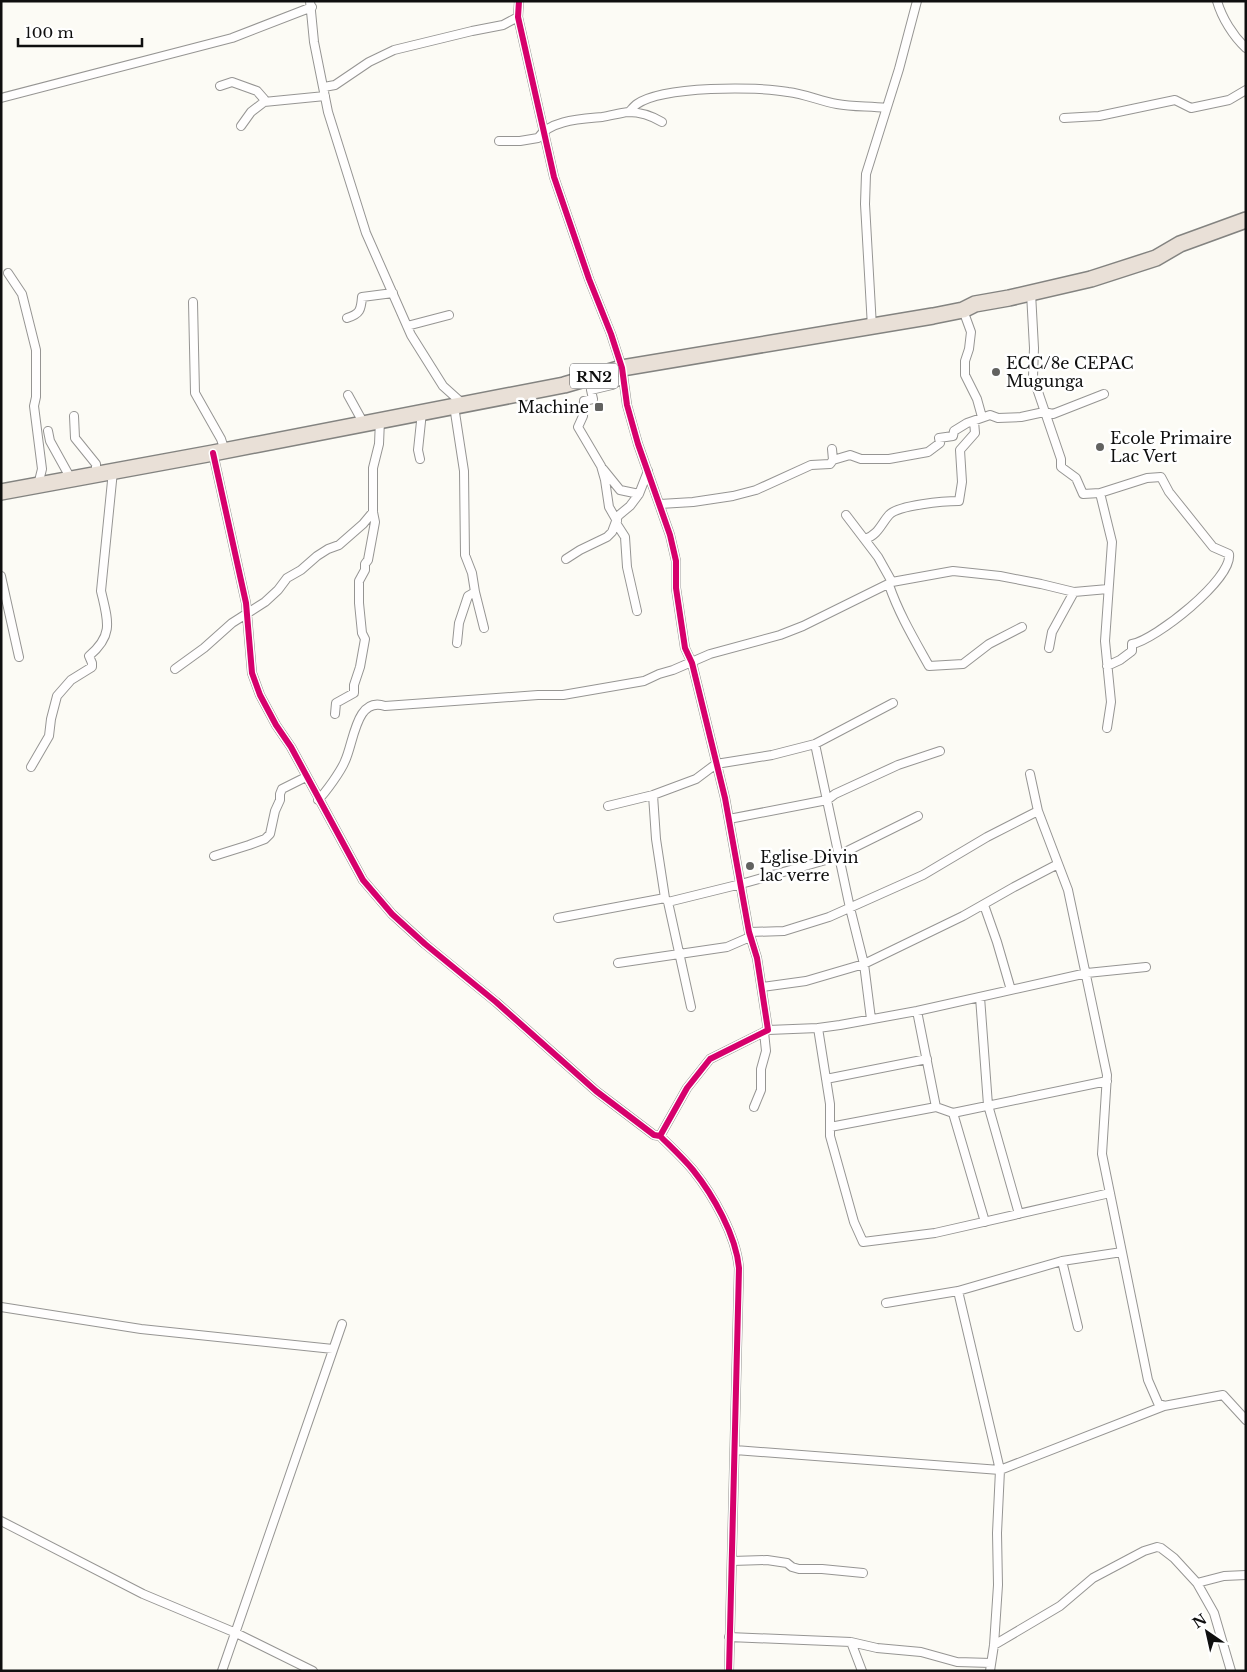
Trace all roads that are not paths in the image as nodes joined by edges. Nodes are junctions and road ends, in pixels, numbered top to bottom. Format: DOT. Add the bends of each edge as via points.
graph roads {
  1 [pos="519,1"];
  2 [pos="917,1"];
  3 [pos="1217,1"];
  4 [pos="311,4"];
  5 [pos="518,16"];
  6 [pos="1246,48"];
  7 [pos="220,86"];
  8 [pos="324,87"];
  9 [pos="1246,90"];
  10 [pos="325,96"];
  11 [pos="1,98"];
  12 [pos="264,102"];
  13 [pos="886,108"];
  14 [pos="629,112"];
  15 [pos="1064,118"];
  16 [pos="662,122"];
  17 [pos="241,126"];
  18 [pos="544,130"];
  19 [pos="499,141"];
  20 [pos="1246,220"];
  21 [pos="8,273"];
  22 [pos="393,293"];
  23 [pos="1031,293"];
  24 [pos="193,302"];
  25 [pos="962,310"];
  26 [pos="449,315"];
  27 [pos="347,318"];
  28 [pos="407,326"];
  29 [pos="872,327"];
  30 [pos="622,373"];
  31 [pos="1104,394"];
  32 [pos="348,395"];
  33 [pos="459,405"];
  34 [pos="422,412"];
  35 [pos="1044,412"];
  36 [pos="74,416"];
  37 [pos="982,417"];
  38 [pos="380,420"];
  39 [pos="974,421"];
  40 [pos="364,424"];
  41 [pos="48,431"];
  42 [pos="832,449"];
  43 [pos="219,452"];
  44 [pos="420,459"];
  45 [pos="833,460"];
  46 [pos="601,467"];
  47 [pos="113,471"];
  48 [pos="648,471"];
  49 [pos="96,474"];
  50 [pos="71,478"];
  51 [pos="38,485"];
  52 [pos="1,492"];
  53 [pos="1100,493"];
  54 [pos="639,494"];
  55 [pos="660,504"];
  56 [pos="373,512"];
  57 [pos="846,515"];
  58 [pos="617,522"];
  59 [pos="865,540"];
  60 [pos="566,560"];
  61 [pos="1,576"];
  62 [pos="891,583"];
  63 [pos="1108,589"];
  64 [pos="475,592"];
  65 [pos="1074,592"];
  66 [pos="637,611"];
  67 [pos="247,614"];
  68 [pos="1022,627"];
  69 [pos="484,628"];
  70 [pos="457,643"];
  71 [pos="1049,648"];
  72 [pos="19,656"];
  73 [pos="692,662"];
  74 [pos="1107,666"];
  75 [pos="175,669"];
  76 [pos="893,703"];
  77 [pos="335,714"];
  78 [pos="1107,728"];
  79 [pos="815,744"];
  80 [pos="940,751"];
  81 [pos="716,764"];
  82 [pos="32,767"];
  83 [pos="1030,774"];
  84 [pos="306,776"];
  85 [pos="653,795"];
  86 [pos="318,800"];
  87 [pos="827,800"];
  88 [pos="608,806"];
  89 [pos="1038,810"];
  90 [pos="918,816"];
  91 [pos="729,819"];
  92 [pos="839,854"];
  93 [pos="214,856"];
  94 [pos="1058,864"];
  95 [pos="741,884"];
  96 [pos="667,900"];
  97 [pos="984,905"];
  98 [pos="850,908"];
  99 [pos="558,918"];
  100 [pos="749,934"];
  101 [pos="679,955"];
  102 [pos="618,963"];
  103 [pos="864,964"];
  104 [pos="1146,967"];
  105 [pos="1087,973"];
  106 [pos="762,987"];
  107 [pos="1010,990"];
  108 [pos="980,997"];
  109 [pos="691,1007"];
  110 [pos="917,1011"];
  111 [pos="871,1019"];
  112 [pos="818,1028"];
  113 [pos="766,1031"];
  114 [pos="927,1059"];
  115 [pos="826,1079"];
  116 [pos="1106,1081"];
  117 [pos="988,1105"];
  118 [pos="754,1107"];
  119 [pos="936,1107"];
  120 [pos="953,1112"];
  121 [pos="830,1127"];
  122 [pos="660,1136"];
  123 [pos="1110,1193"];
  124 [pos="1019,1214"];
  125 [pos="985,1222"];
  126 [pos="1122,1252"];
  127 [pos="1062,1261"];
  128 [pos="958,1291"];
  129 [pos="886,1303"];
  130 [pos="1,1308"];
  131 [pos="342,1324"];
  132 [pos="1078,1326"];
  133 [pos="333,1349"];
  134 [pos="1164,1406"];
  135 [pos="1246,1420"];
  136 [pos="735,1450"];
  137 [pos="1000,1470"];
  138 [pos="1,1521"];
  139 [pos="732,1560"];
  140 [pos="863,1572"];
  141 [pos="1246,1575"];
  142 [pos="1197,1583"];
  143 [pos="236,1633"];
  144 [pos="729,1637"];
  145 [pos="851,1642"];
  146 [pos="994,1645"];
  147 [pos="991,1667"];
  148 [pos="222,1671"];
  149 [pos="313,1671"];
  150 [pos="729,1671"];
  151 [pos="862,1671"];
  152 [pos="1231,1671"];
  1 -- 5 [label="street"];
  2 -- 13 [label="street"];
  3 -- 6 [label="street" via="1237,39"];
  4 -- 8 [label="street" via="314,42"];
  4 -- 11 [label="street" via="232,38"];
  5 -- 8 [label="street" via="502,26 394,50 335,85"];
  5 -- 18 [label="street"];
  7 -- 12 [label="street" via="232,82 258,90"];
  8 -- 10 [label="street"];
  9 -- 15 [label="street" via="1229,100 1192,108 1174,100 1100,116"];
  10 -- 12 [label="street"];
  10 -- 22 [label="street" via="366,233"];
  12 -- 17 [label="street"];
  13 -- 14 [label="street" via="837,104 786,91 756,88 677,93 652,98 637,104"];
  13 -- 29 [label="street" via="866,174"];
  14 -- 16 [label="street" via="652,116"];
  14 -- 18 [label="street" via="584,118"];
  18 -- 19 [label="street" via="538,138 531,140"];
  18 -- 30 [label="street" via="554,177"];
  20 -- 23 [label="highway, RN2" via="1180,244 1156,258 1091,279"];
  21 -- 51 [label="street" via="22,294 36,350 34,406 42,469"];
  22 -- 27 [label="street" via="362,297 360,312"];
  22 -- 28 [label="street"];
  23 -- 25 [label="highway, RN2" via="975,304"];
  23 -- 35 [label="street" via="1033,377"];
  24 -- 43 [label="street" via="195,393 221,439"];
  25 -- 29 [label="highway, RN2"];
  25 -- 37 [label="street" via="971,332 965,375"];
  26 -- 28 [label="street"];
  28 -- 33 [label="street" via="443,386"];
  29 -- 30 [label="highway, RN2"];
  30 -- 33 [label="highway, RN2"];
  30 -- 46 [label="street" via="612,385 591,390 593,398 584,401 578,427"];
  30 -- 48 [label="street" via="636,437"];
  31 -- 35 [label="street" via="1052,414"];
  32 -- 40 [label="street"];
  33 -- 34 [label="highway, RN2"];
  33 -- 64 [label="street" via="465,555"];
  34 -- 38 [label="highway, RN2"];
  34 -- 44 [label="street"];
  35 -- 37 [label="street" via="1021,417"];
  35 -- 53 [label="street" via="1061,467 1076,478 1083,494"];
  36 -- 49 [label="street" via="74,438 96,464"];
  37 -- 39 [label="street"];
  38 -- 40 [label="highway, RN2"];
  38 -- 56 [label="street" via="373,468"];
  39 -- 45 [label="street" via="954,431 953,436 940,438 940,443 928,452 889,459 861,459 850,455"];
  39 -- 59 [label="street" via="974,433 960,450 962,482 959,500 899,509"];
  40 -- 43 [label="highway, RN2"];
  41 -- 50 [label="street" via="50,441"];
  42 -- 45 [label="street"];
  43 -- 47 [label="highway, RN2"];
  43 -- 67 [label="street"];
  45 -- 55 [label="street" via="830,464 811,465 738,495"];
  46 -- 54 [label="street" via="620,490"];
  46 -- 58 [label="street" via="609,507"];
  47 -- 49 [label="highway, RN2"];
  47 -- 82 [label="street" via="101,592 108,634 100,648 89,656 92,667 71,680 58,696 49,736"];
  48 -- 54 [label="street"];
  48 -- 55 [label="street"];
  49 -- 50 [label="highway, RN2"];
  50 -- 51 [label="highway, RN2"];
  51 -- 52 [label="highway, RN2"];
  53 -- 63 [label="street" via="1112,542"];
  53 -- 74 [label="street" via="1161,476 1169,492 1213,547 1229,554 1230,558 1210,589 1189,608 1148,638 1132,644 1132,651"];
  54 -- 58 [label="street" via="618,516"];
  55 -- 73 [label="street" via="676,561 676,588 685,648"];
  56 -- 67 [label="street" via="339,545 328,549 287,578 265,602"];
  56 -- 77 [label="street" via="372,544 358,592 365,640 360,667 354,693 336,702"];
  57 -- 59 [label="street"];
  58 -- 60 [label="street" via="607,537"];
  58 -- 66 [label="street" via="625,537 627,567"];
  59 -- 62 [label="street"];
  61 -- 72 [label="street"];
  62 -- 65 [label="street" via="953,571 1008,578"];
  62 -- 68 [label="street" via="898,610 929,666 963,664 989,644"];
  62 -- 73 [label="street" via="780,636 710,654"];
  63 -- 65 [label="street"];
  63 -- 74 [label="street"];
  64 -- 69 [label="street"];
  64 -- 70 [label="street" via="468,596 459,623"];
  65 -- 71 [label="street" via="1052,632"];
  67 -- 75 [label="street" via="232,622"];
  67 -- 84 [label="street" via="252,673 260,696"];
  73 -- 81 [label="street"];
  73 -- 86 [label="street" via="644,681 563,695 371,705 361,714 345,762"];
  74 -- 78 [label="street" via="1111,702"];
  76 -- 79 [label="street"];
  79 -- 81 [label="street"];
  79 -- 87 [label="street"];
  80 -- 87 [label="street" via="898,765"];
  81 -- 85 [label="street" via="696,779"];
  81 -- 91 [label="street"];
  83 -- 89 [label="street"];
  84 -- 86 [label="street"];
  84 -- 93 [label="street" via="282,789 270,834 249,846"];
  85 -- 88 [label="street"];
  85 -- 96 [label="street" via="656,840"];
  86 -- 122 [label="street" via="363,880 392,914 596,1091 654,1135"];
  87 -- 91 [label="street"];
  87 -- 92 [label="street"];
  89 -- 94 [label="street"];
  89 -- 98 [label="street" via="923,875"];
  90 -- 92 [label="street"];
  91 -- 95 [label="street"];
  92 -- 95 [label="street"];
  92 -- 98 [label="street"];
  94 -- 97 [label="street"];
  94 -- 105 [label="street" via="1068,890"];
  95 -- 96 [label="street"];
  95 -- 100 [label="street"];
  96 -- 99 [label="street"];
  96 -- 101 [label="street"];
  97 -- 103 [label="street"];
  97 -- 107 [label="street"];
  98 -- 100 [label="street" via="784,931"];
  98 -- 103 [label="street"];
  100 -- 101 [label="street" via="727,947"];
  100 -- 106 [label="street"];
  101 -- 102 [label="street"];
  101 -- 109 [label="street"];
  103 -- 106 [label="street" via="806,981"];
  103 -- 111 [label="street"];
  104 -- 105 [label="street"];
  105 -- 107 [label="street"];
  105 -- 116 [label="street"];
  106 -- 113 [label="street"];
  107 -- 108 [label="street"];
  108 -- 110 [label="street"];
  108 -- 117 [label="street"];
  110 -- 111 [label="street"];
  110 -- 114 [label="street"];
  111 -- 112 [label="street"];
  112 -- 113 [label="street"];
  112 -- 115 [label="street"];
  113 -- 118 [label="street" via="761,1090"];
  113 -- 122 [label="street" via="710,1059 686,1088"];
  114 -- 115 [label="street"];
  114 -- 119 [label="street"];
  115 -- 121 [label="street"];
  116 -- 117 [label="street"];
  116 -- 123 [label="street" via="1102,1154"];
  117 -- 120 [label="street"];
  117 -- 124 [label="street"];
  119 -- 120 [label="street"];
  119 -- 121 [label="street"];
  120 -- 125 [label="street"];
  121 -- 125 [label="street" via="854,1222 863,1242 935,1233"];
  122 -- 136 [label="street" via="693,1169 722,1217 738,1254"];
  123 -- 124 [label="street"];
  123 -- 126 [label="street"];
  124 -- 125 [label="street"];
  126 -- 127 [label="street"];
  126 -- 134 [label="street" via="1148,1380 1158,1403"];
  127 -- 128 [label="street"];
  127 -- 132 [label="street"];
  128 -- 129 [label="street"];
  128 -- 137 [label="street"];
  130 -- 133 [label="street" via="141,1329"];
  131 -- 133 [label="street"];
  133 -- 143 [label="street"];
  134 -- 135 [label="street" via="1223,1395"];
  134 -- 137 [label="street"];
  136 -- 137 [label="street"];
  136 -- 139 [label="street"];
  137 -- 146 [label="street"];
  138 -- 143 [label="street" via="143,1594"];
  139 -- 140 [label="street" via="767,1560 787,1563 792,1568"];
  139 -- 144 [label="street"];
  141 -- 142 [label="street" via="1224,1576"];
  142 -- 146 [label="street" via="1174,1558 1157,1547 1093,1578 1060,1606"];
  142 -- 152 [label="street" via="1214,1613"];
  143 -- 148 [label="street"];
  143 -- 149 [label="street"];
  144 -- 145 [label="street"];
  144 -- 150 [label="street"];
  145 -- 147 [label="street"];
  145 -- 151 [label="street"];
  146 -- 147 [label="street"];
}
